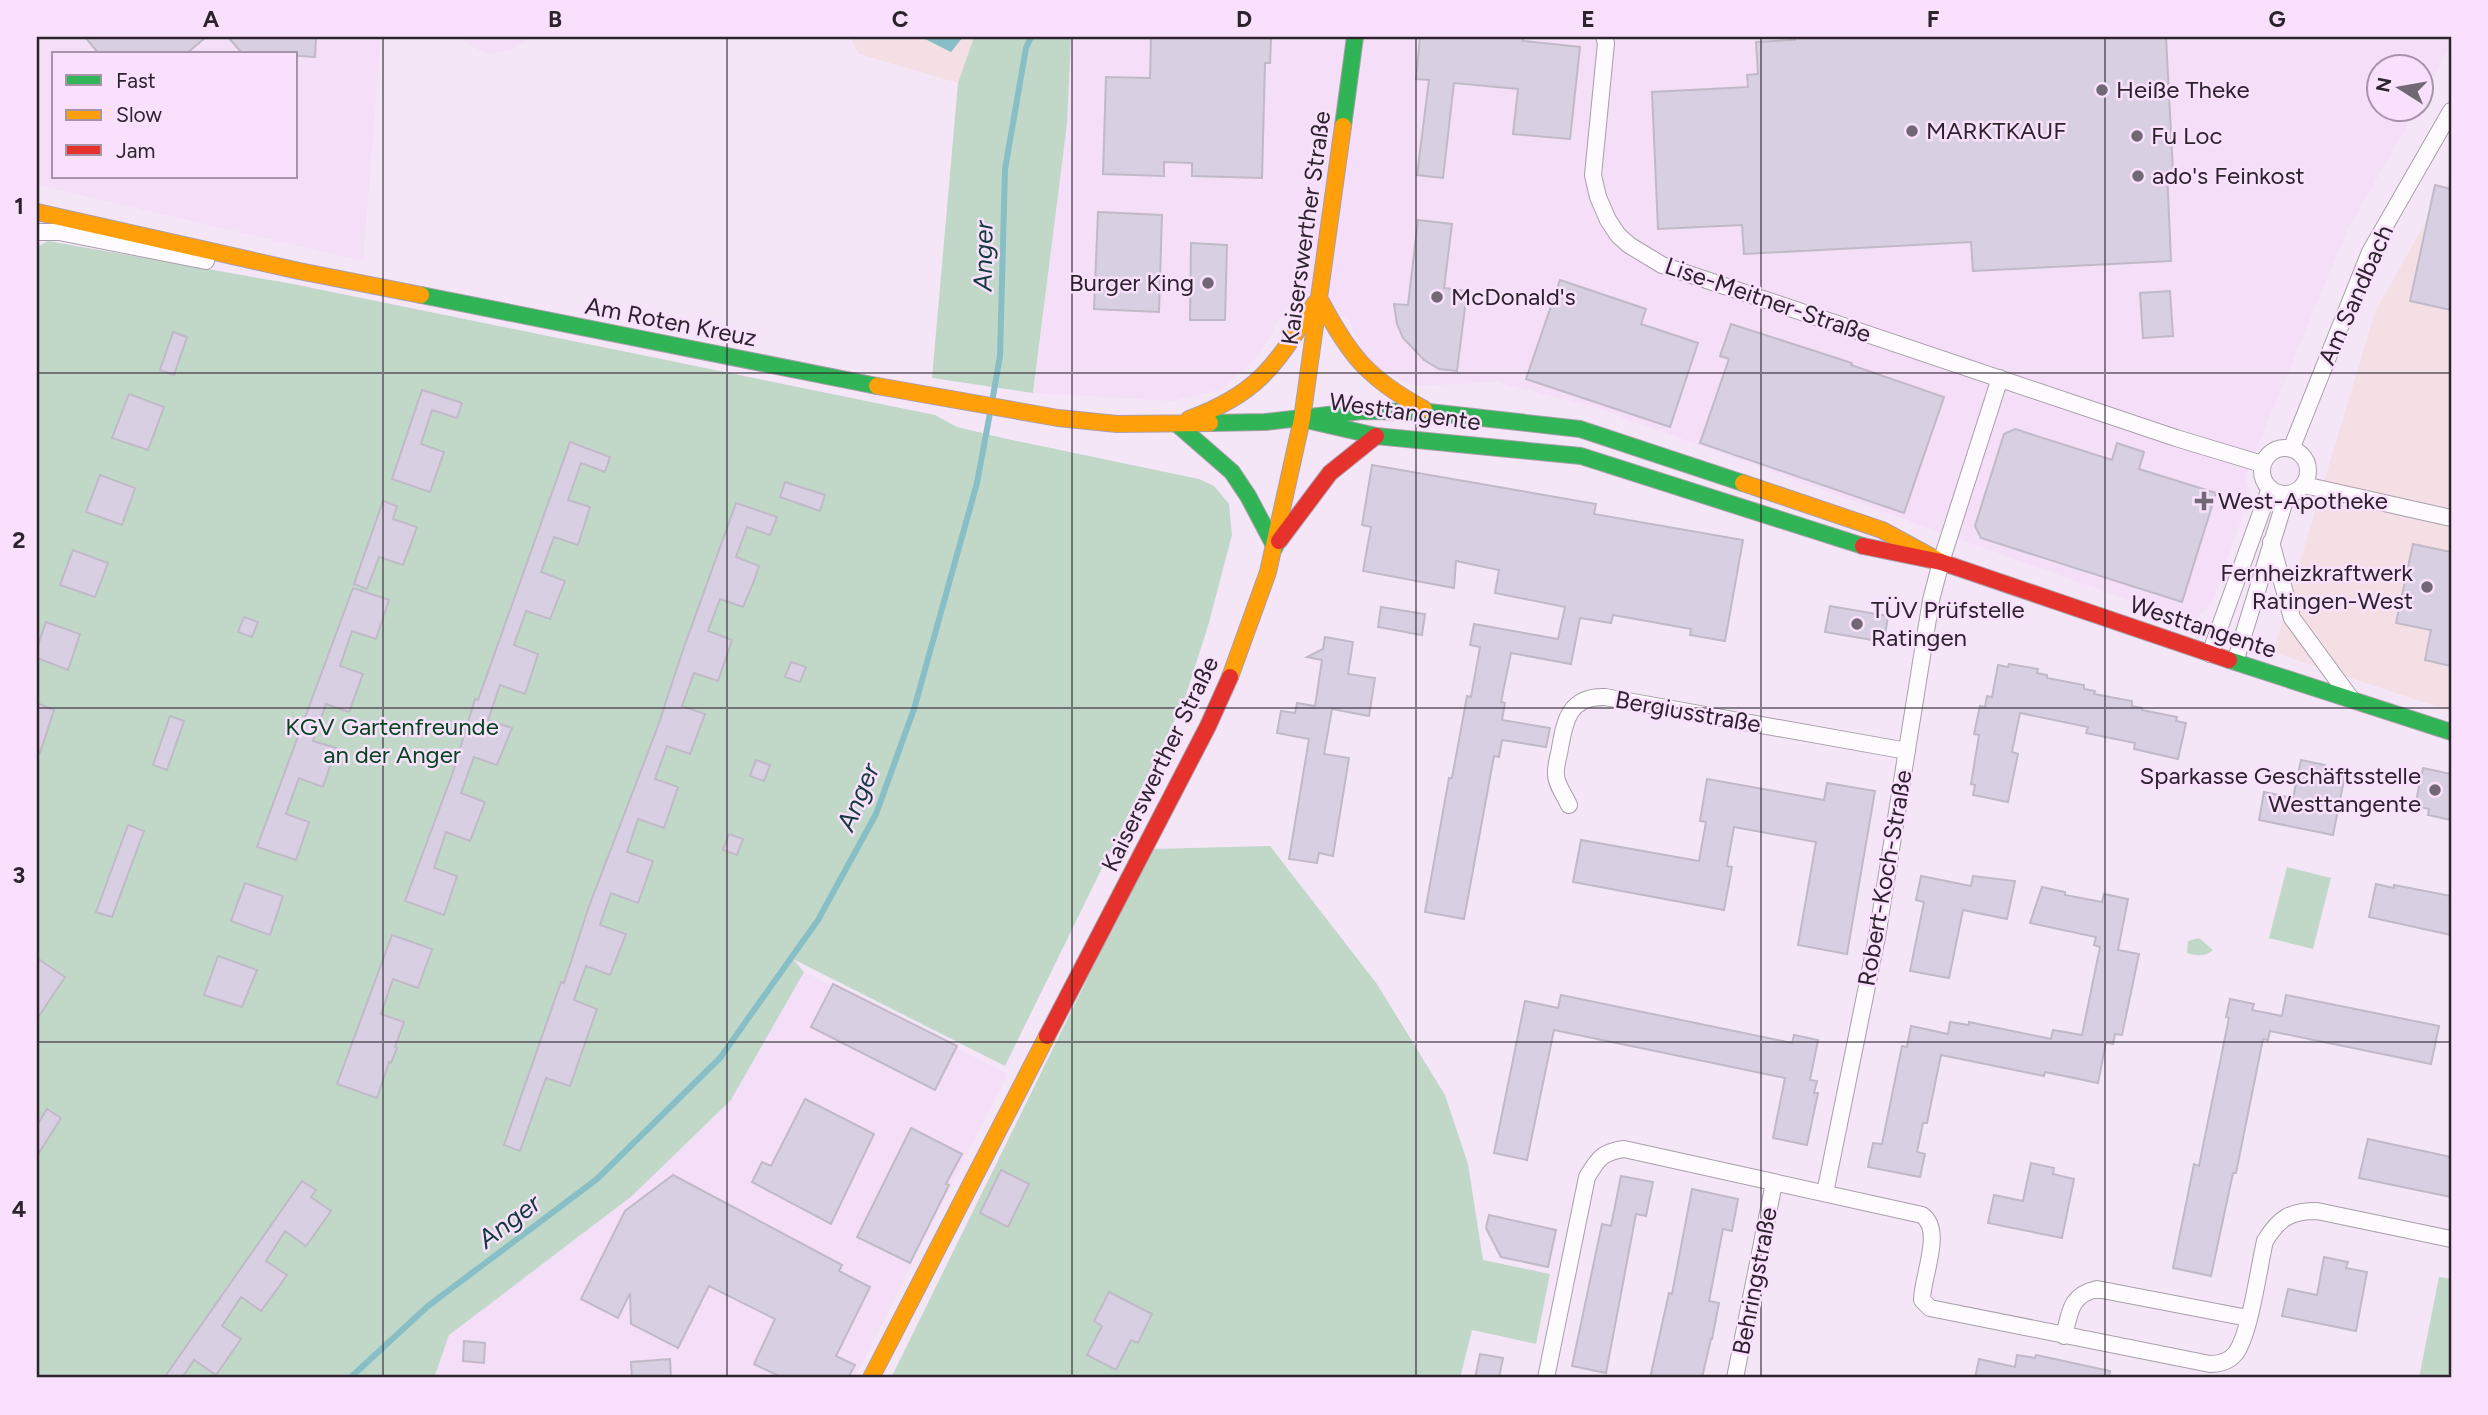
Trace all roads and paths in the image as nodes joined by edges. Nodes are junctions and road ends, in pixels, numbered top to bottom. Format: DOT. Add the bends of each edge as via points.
graph roads {
  1 [pos="1355,37"];
  2 [pos="1604,37"];
  3 [pos="2451,111"];
  4 [pos="37,212"];
  5 [pos="37,232"];
  6 [pos="299,271"];
  7 [pos="1319,298"];
  8 [pos="2000,378"];
  9 [pos="1429,412"];
  10 [pos="1302,419"];
  11 [pos="1177,424"];
  12 [pos="1376,436"];
  13 [pos="2292,447"];
  14 [pos="2262,464"];
  15 [pos="2304,485"];
  16 [pos="2270,488"];
  17 [pos="2287,494"];
  18 [pos="2451,519"];
  19 [pos="2271,542"];
  20 [pos="1275,547"];
  21 [pos="1941,562"];
  22 [pos="2210,654"];
  23 [pos="2235,662"];
  24 [pos="2352,700"];
  25 [pos="2451,732"];
  26 [pos="1908,751"];
  27 [pos="1569,805"];
  28 [pos="1774,1183"];
  29 [pos="1825,1193"];
  30 [pos="2451,1238"];
  31 [pos="2248,1318"];
  32 [pos="2064,1336"];
  33 [pos="871,1378"];
  34 [pos="1546,1378"];
  35 [pos="1735,1378"];
  1 -- 7 [label="street, Kaiserswerther Straße"];
  2 -- 8 [label="street, Lise-Meitner-Straße" via="1593,175 1608,220 1629,245 1662,265"];
  3 -- 13 [label="street, Am Sandbach" via="2370,252"];
  4 -- 6 [label="street, Am Roten Kreuz"];
  5 -- 6 [label="street" via="59,232 227,265"];
  6 -- 11 [label="street, Am Roten Kreuz" via="1009,411 1117,424"];
  7 -- 9 [label="street" via="1359,366 1376,382"];
  7 -- 10 [label="street, Kaiserswerther Straße"];
  7 -- 11 [label="street" via="1281,355 1245,392"];
  8 -- 14 [label="street, Lise-Meitner-Straße"];
  8 -- 21 [label="street"];
  9 -- 10 [label="street, Westtangente" via="1363,411"];
  9 -- 21 [label="street, Westtangente" via="1580,429 1882,530"];
  10 -- 11 [label="street, Am Roten Kreuz"];
  10 -- 12 [label="street, Westtangente"];
  10 -- 20 [label="street, Kaiserswerther Straße"];
  11 -- 20 [label="street" via="1238,480"];
  12 -- 20 [label="street" via="1330,473"];
  12 -- 21 [label="street, Westtangente" via="1581,456 1875,550"];
  13 -- 14 [label="street" via="2274,449"];
  13 -- 15 [label="street" via="2306,459"];
  14 -- 16 [label="street"];
  15 -- 17 [label="street"];
  15 -- 18 [label="street"];
  16 -- 17 [label="street"];
  16 -- 22 [label="street"];
  17 -- 19 [label="street"];
  19 -- 23 [label="street"];
  19 -- 24 [label="street" via="2292,618"];
  20 -- 33 [label="street, Kaiserswerther Straße" via="1237,660 1208,726"];
  21 -- 22 [label="street, Westtangente"];
  21 -- 26 [label="street, Robert-Koch-Straße"];
  22 -- 23 [label="street, Westtangente"];
  23 -- 24 [label="street, Westtangente"];
  24 -- 25 [label="street, Westtangente"];
  26 -- 27 [label="street, Bergiusstraße" via="1590,697 1579,702 1564,726 1555,777"];
  26 -- 29 [label="street, Robert-Koch-Straße" via="1877,937"];
  28 -- 29 [label="street"];
  28 -- 34 [label="street" via="1624,1150 1607,1151 1587,1177"];
  28 -- 35 [label="street, Behringstraße"];
  29 -- 32 [label="street" via="1927,1218 1933,1234 1922,1300 1930,1308"];
  30 -- 31 [label="street" via="2300,1211 2274,1226 2264,1241"];
  31 -- 32 [label="street" via="2237,1352 2218,1364"];
  31 -- 32 [label="street" via="2097,1289 2083,1292 2074,1301"];
}
